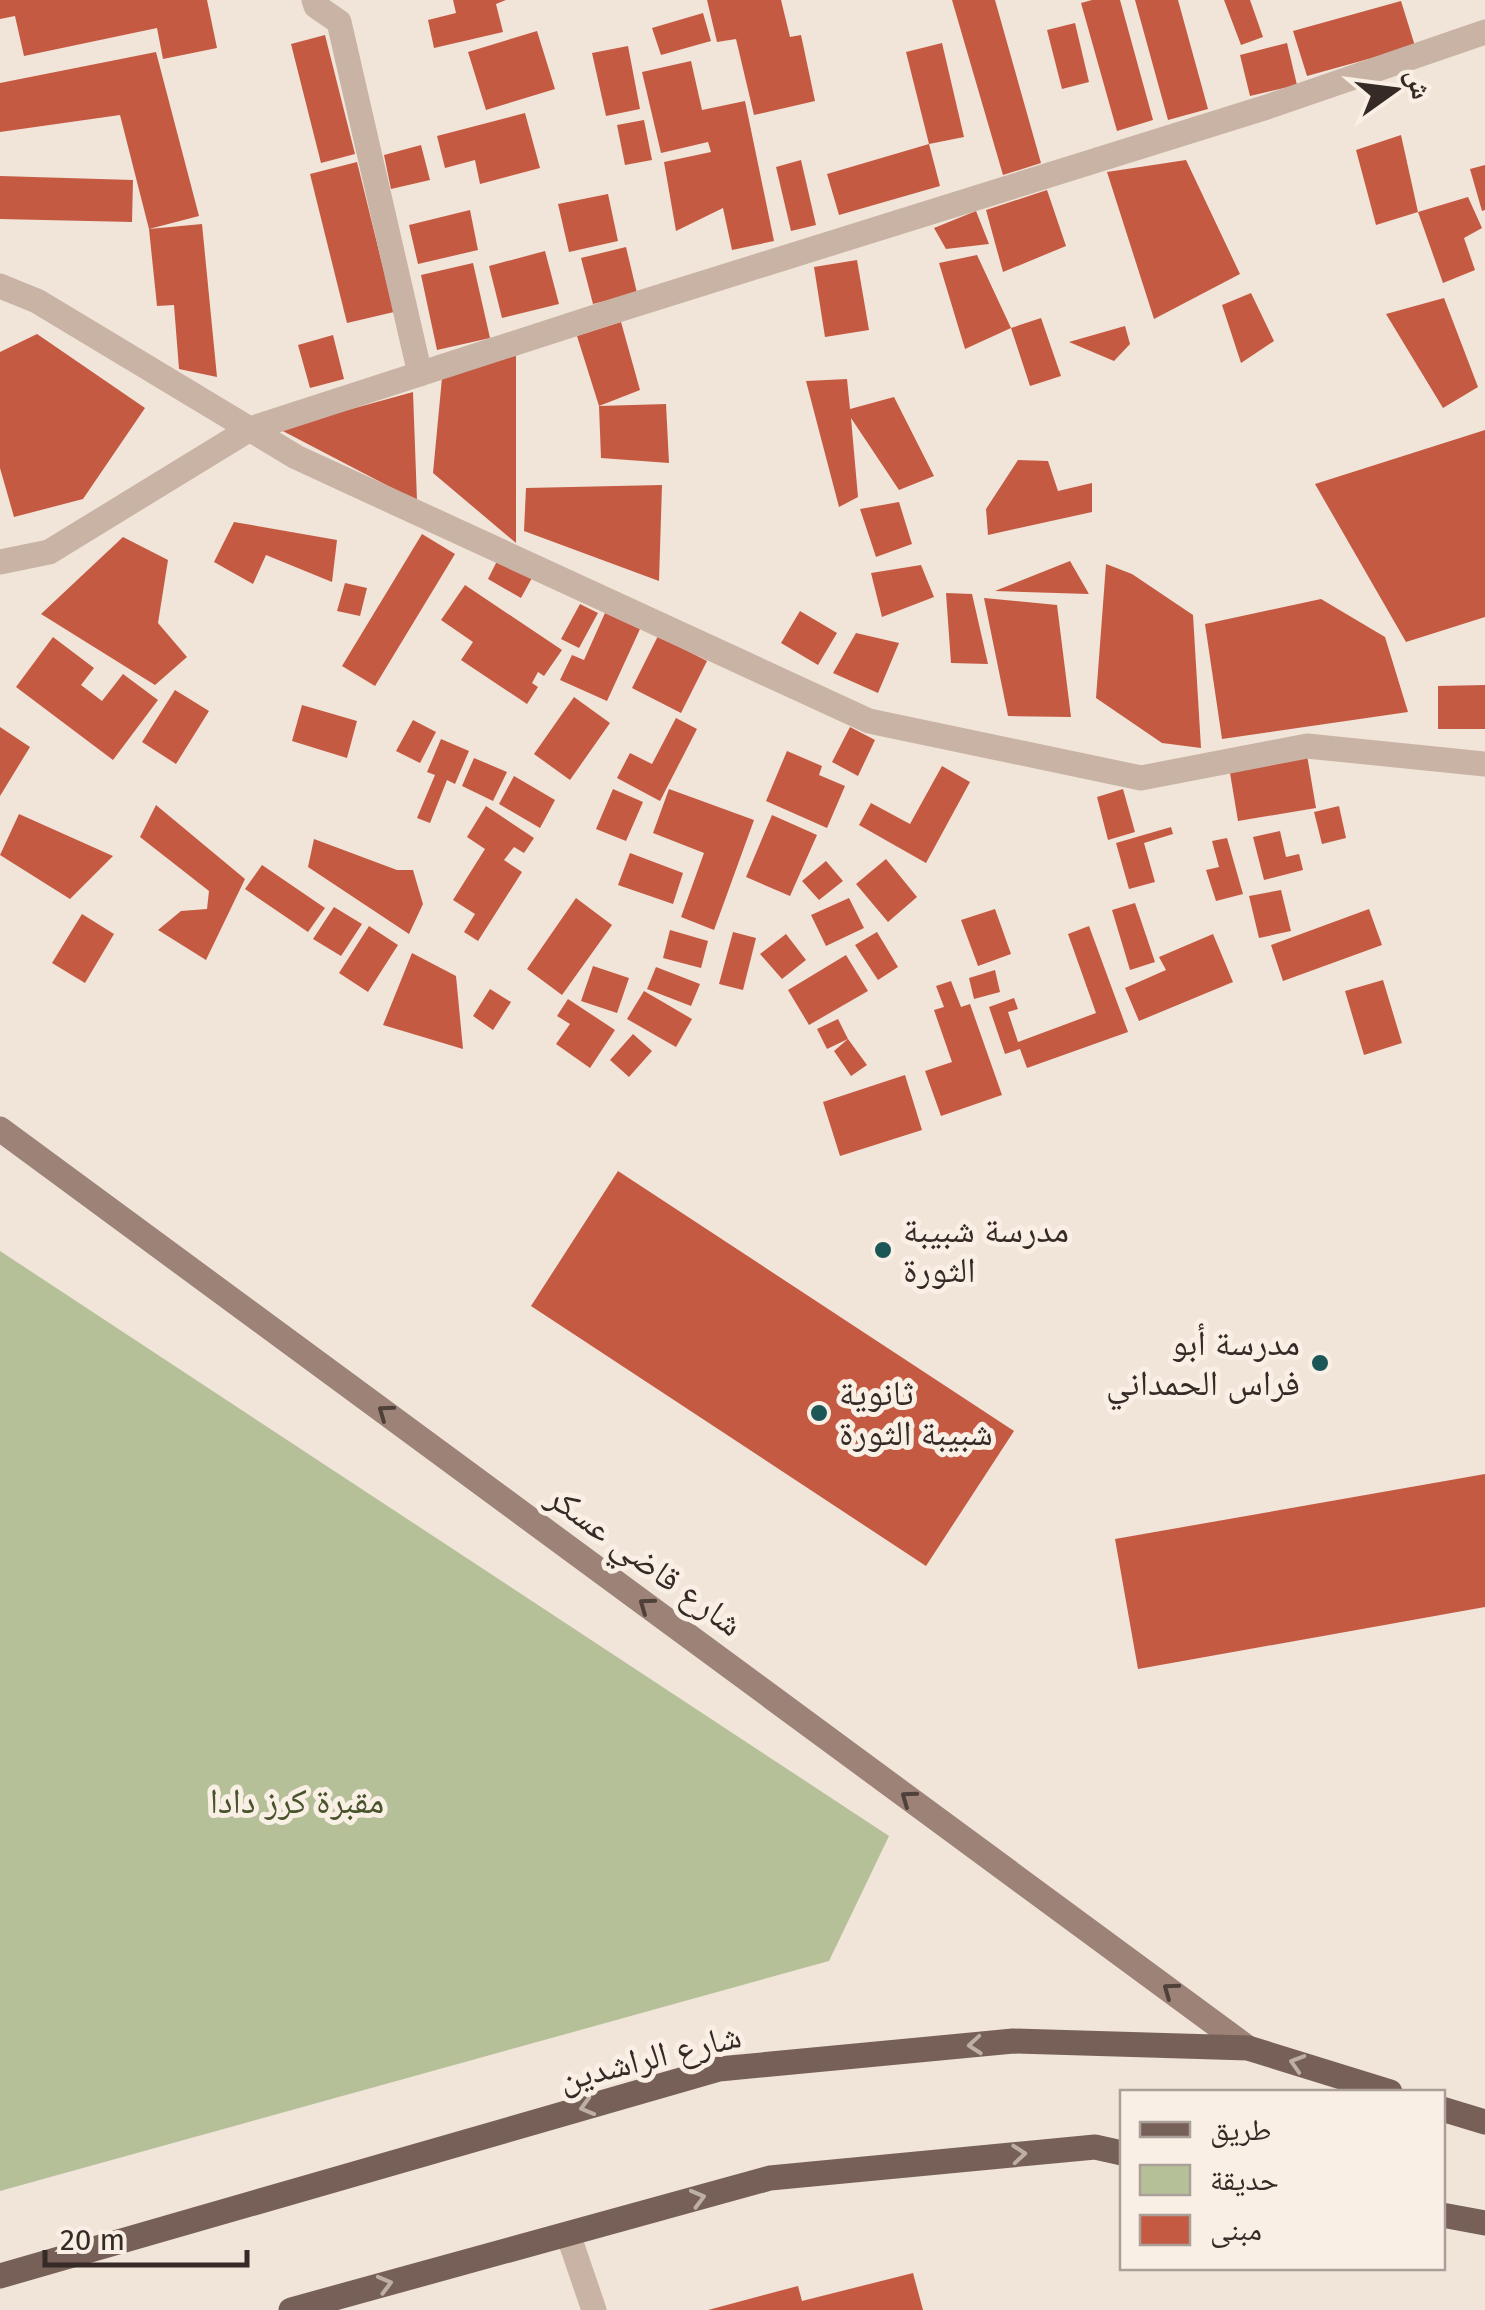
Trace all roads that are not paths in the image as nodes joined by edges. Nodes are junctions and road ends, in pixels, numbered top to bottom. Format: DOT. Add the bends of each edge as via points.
graph roads {
  1 [pos="314,0"];
  2 [pos="1485,32"];
  3 [pos="0,286"];
  4 [pos="420,374"];
  5 [pos="250,429"];
  6 [pos="0,562"];
  7 [pos="1485,764"];
  8 [pos="0,1129"];
  9 [pos="1248,2048"];
  10 [pos="1384,2090"];
  11 [pos="1445,2110"];
  12 [pos="1485,2122"];
  13 [pos="1120,2153"];
  14 [pos="1445,2216"];
  15 [pos="1485,2223"];
  16 [pos="568,2234"];
  17 [pos="0,2276"];
  18 [pos="291,2310"];
  19 [pos="594,2310"];
  1 -- 4 [label="street" via="340,22"];
  2 -- 4 [label="street"];
  3 -- 5 [label="street" via="37,301"];
  4 -- 5 [label="street"];
  5 -- 6 [label="street" via="49,552"];
  5 -- 7 [label="street" via="296,457 869,721 1142,778 1307,746"];
  9 -- 8 [label="main road, شارع قاضي عسكر, one-way"];
  10 -- 9 [label="main road, شارع الراشدين, one-way"];
  9 -- 17 [label="main road, شارع الراشدين, one-way" via="1013,2041 719,2069"];
  11 -- 12 [label="main road"];
  16 -- 13 [label="main road, one-way" via="770,2178 1095,2147"];
  14 -- 15 [label="main road"];
  18 -- 16 [label="main road, one-way"];
  16 -- 19 [label="street"];
}
